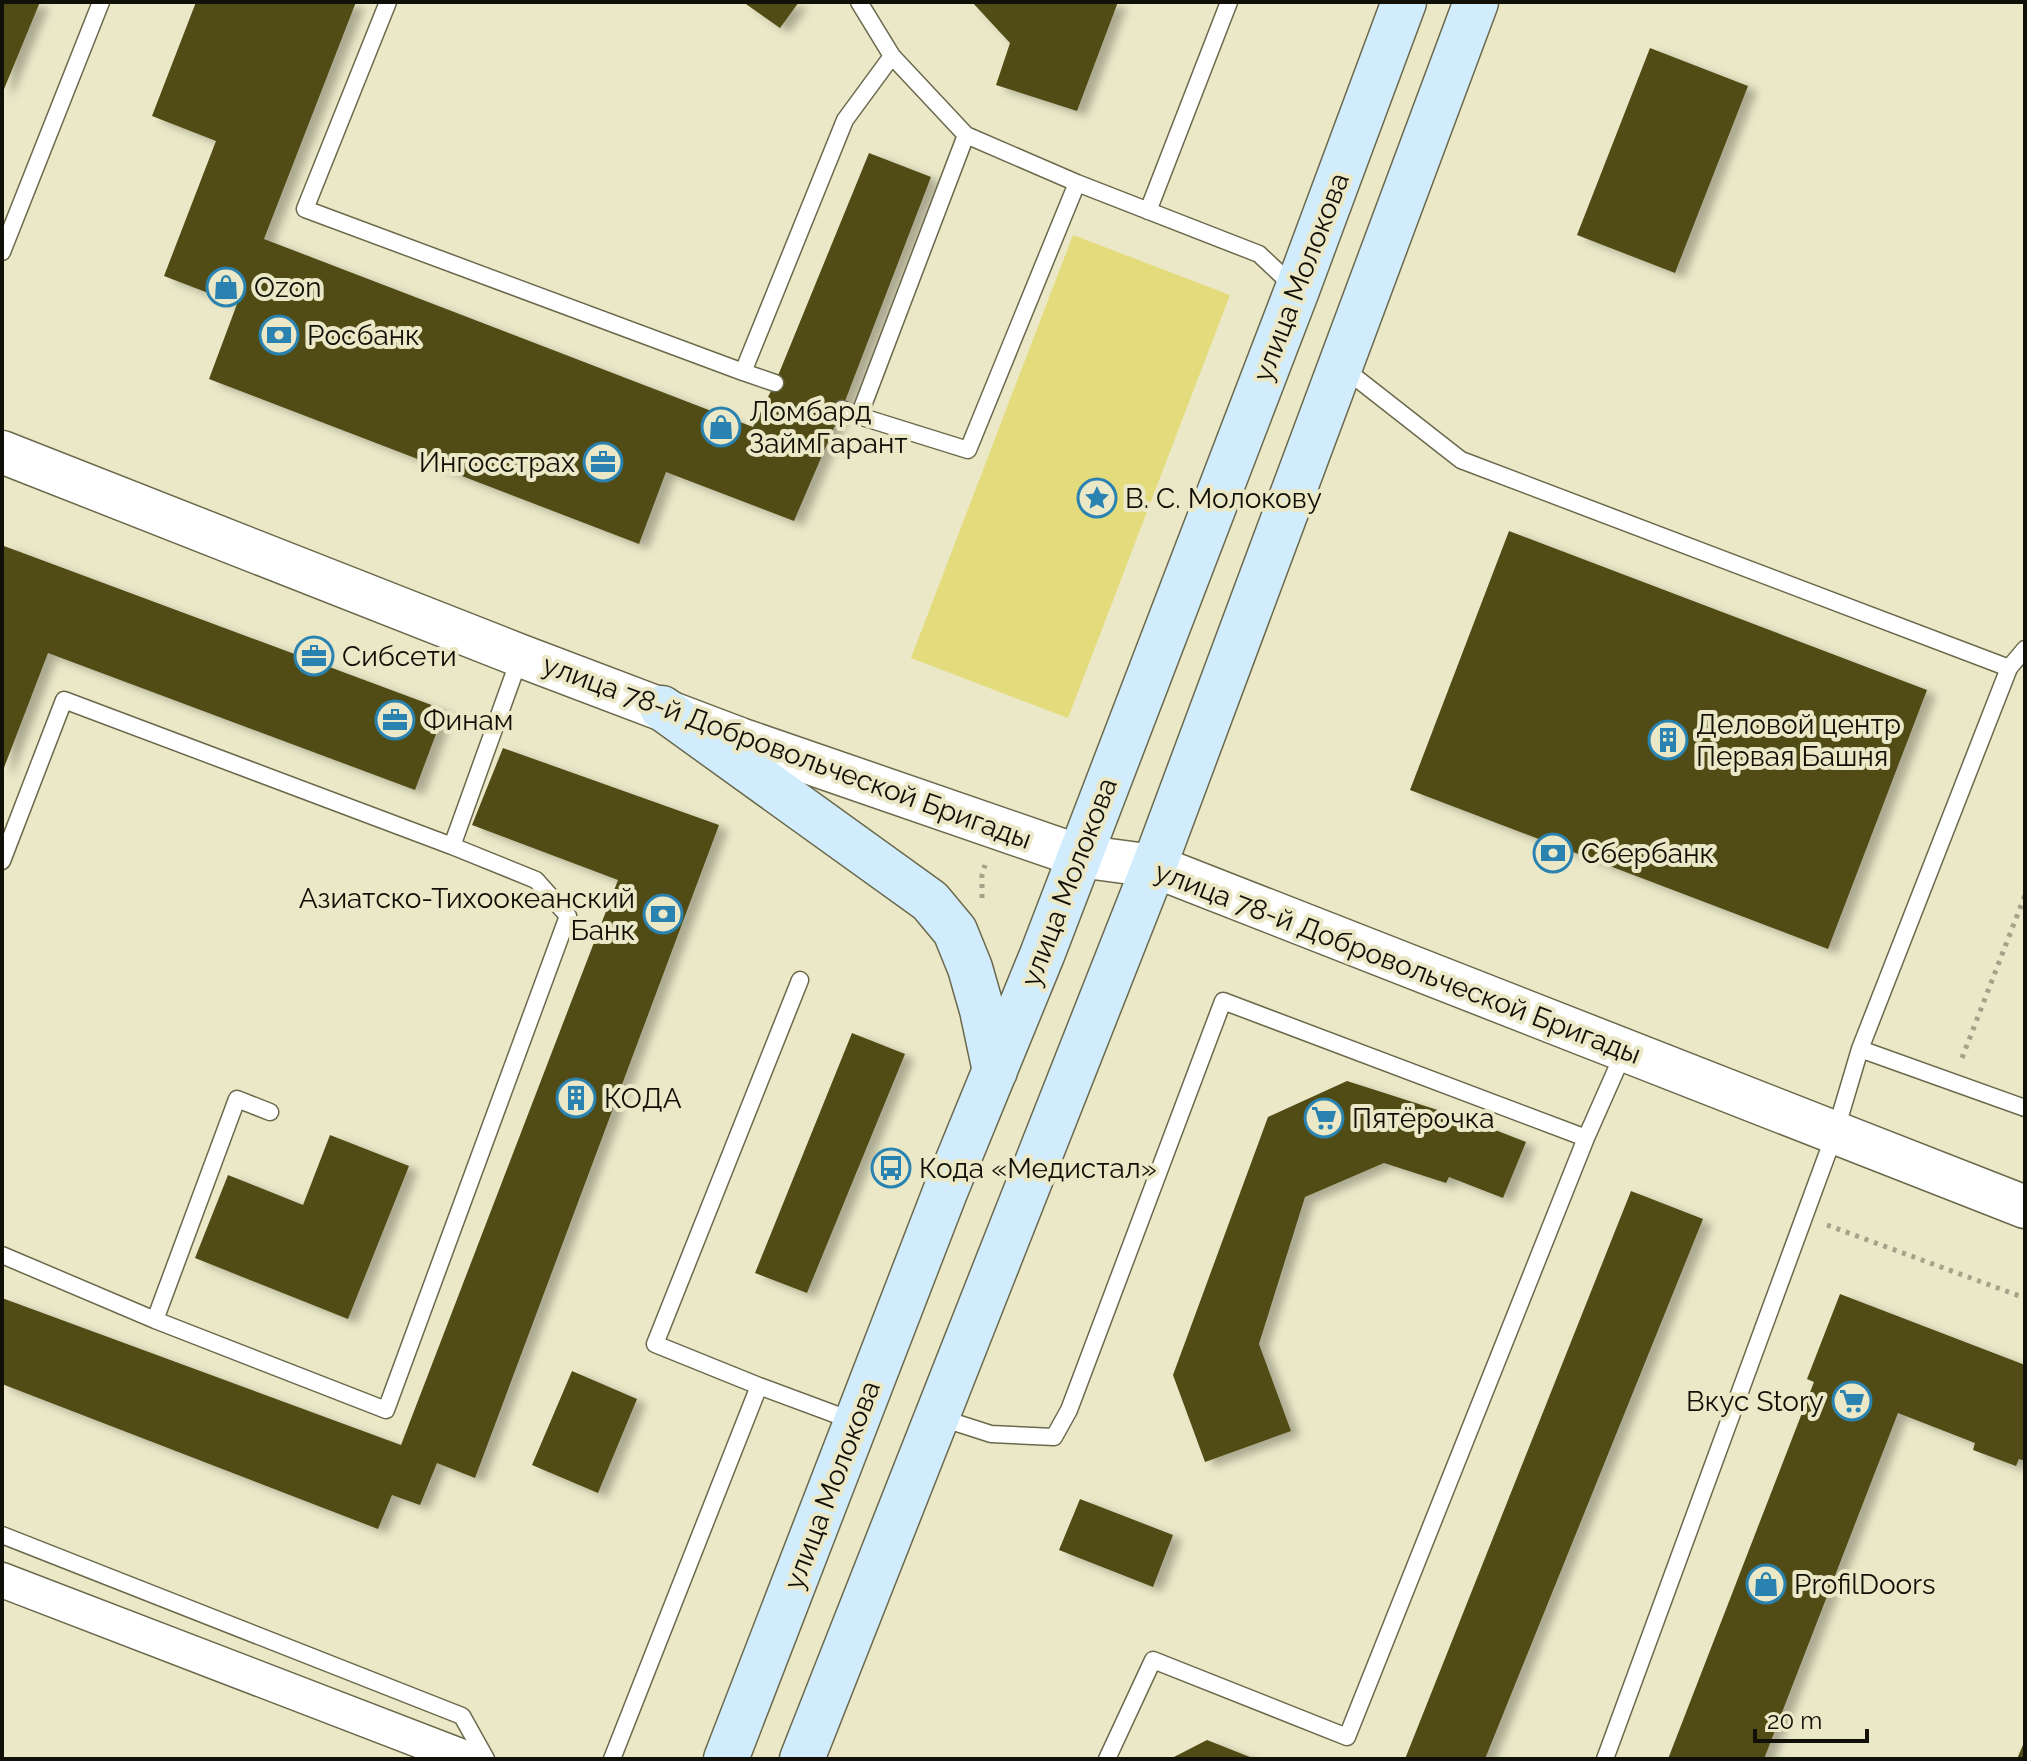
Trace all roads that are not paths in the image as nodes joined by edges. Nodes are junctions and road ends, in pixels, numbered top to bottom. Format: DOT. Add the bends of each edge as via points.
graph roads {
  1 [pos="101,2"];
  2 [pos="388,2"];
  3 [pos="859,2"];
  4 [pos="1229,2"];
  5 [pos="1404,2"];
  6 [pos="1476,2"];
  7 [pos="892,56"];
  8 [pos="966,135"];
  9 [pos="1077,183"];
  10 [pos="1148,211"];
  11 [pos="2,252"];
  12 [pos="1297,290"];
  13 [pos="1340,366"];
  14 [pos="743,372"];
  15 [pos="775,383"];
  16 [pos="842,409"];
  17 [pos="859,416"];
  18 [pos="2,452"];
  19 [pos="2025,649"];
  20 [pos="521,656"];
  21 [pos="2009,668"];
  22 [pos="662,708"];
  23 [pos="452,846"];
  24 [pos="1079,856"];
  25 [pos="2,861"];
  26 [pos="1154,866"];
  27 [pos="800,980"];
  28 [pos="1860,1049"];
  29 [pos="1625,1050"];
  30 [pos="995,1071"];
  31 [pos="2025,1108"];
  32 [pos="270,1112"];
  33 [pos="1835,1133"];
  34 [pos="1586,1138"];
  35 [pos="2025,1207"];
  36 [pos="2,1255"];
  37 [pos="155,1320"];
  38 [pos="759,1386"];
  39 [pos="937,1416"];
  40 [pos="856,1422"];
  41 [pos="2,1535"];
  42 [pos="2,1580"];
  43 [pos="468,1759"];
  44 [pos="486,1759"];
  45 [pos="612,1759"];
  46 [pos="726,1759"];
  47 [pos="802,1759"];
  48 [pos="1107,1759"];
  49 [pos="1605,1759"];
  1 -- 11 [label="lane"];
  2 -- 14 [label="lane" via="305,209"];
  3 -- 7 [label="lane"];
  4 -- 10 [label="lane"];
  5 -- 12 [label="main road, улица Молокова"];
  6 -- 13 [label="main road"];
  7 -- 8 [label="lane"];
  7 -- 14 [label="lane" via="845,120"];
  8 -- 9 [label="lane"];
  8 -- 17 [label="lane"];
  9 -- 10 [label="lane"];
  9 -- 17 [label="lane" via="968,450"];
  10 -- 12 [label="lane" via="1259,254"];
  12 -- 24 [label="main road, улица Молокова"];
  13 -- 21 [label="lane" via="1461,460"];
  13 -- 26 [label="main road"];
  14 -- 15 [label="lane"];
  16 -- 17 [label="lane"];
  18 -- 20 [label="street, улица 78-й Добровольческой Бригады"];
  19 -- 21 [label="lane"];
  20 -- 22 [label="street, улица 78-й Добровольческой Бригады"];
  20 -- 23 [label="lane"];
  21 -- 28 [label="lane"];
  22 -- 24 [label="street, улица 78-й Добровольческой Бригады"];
  22 -- 30 [label="main road" via="930,901 955,931 970,968"];
  23 -- 25 [label="lane" via="64,700"];
  23 -- 37 [label="lane" via="536,880 568,916 386,1410"];
  24 -- 26 [label="street, улица 78-й Добровольческой Бригады"];
  24 -- 30 [label="main road, улица Молокова"];
  26 -- 29 [label="street, улица 78-й Добровольческой Бригады"];
  26 -- 39 [label="main road"];
  27 -- 38 [label="lane" via="655,1344"];
  28 -- 31 [label="lane"];
  28 -- 33 [label="lane"];
  29 -- 33 [label="street, улица 78-й Добровольческой Бригады"];
  29 -- 34 [label="lane"];
  30 -- 40 [label="main road, улица Молокова"];
  32 -- 37 [label="lane" via="237,1099"];
  33 -- 35 [label="street, улица 78-й Добровольческой Бригады"];
  33 -- 49 [label="lane"];
  34 -- 39 [label="lane" via="1223,1001 1069,1410 1054,1437 991,1434"];
  34 -- 48 [label="lane" via="1347,1737 1153,1660"];
  36 -- 37 [label="lane"];
  38 -- 40 [label="lane"];
  38 -- 45 [label="lane"];
  39 -- 47 [label="main road"];
  40 -- 46 [label="main road, улица Молокова"];
  41 -- 44 [label="lane" via="462,1716"];
  42 -- 43 [label="street"];
}
